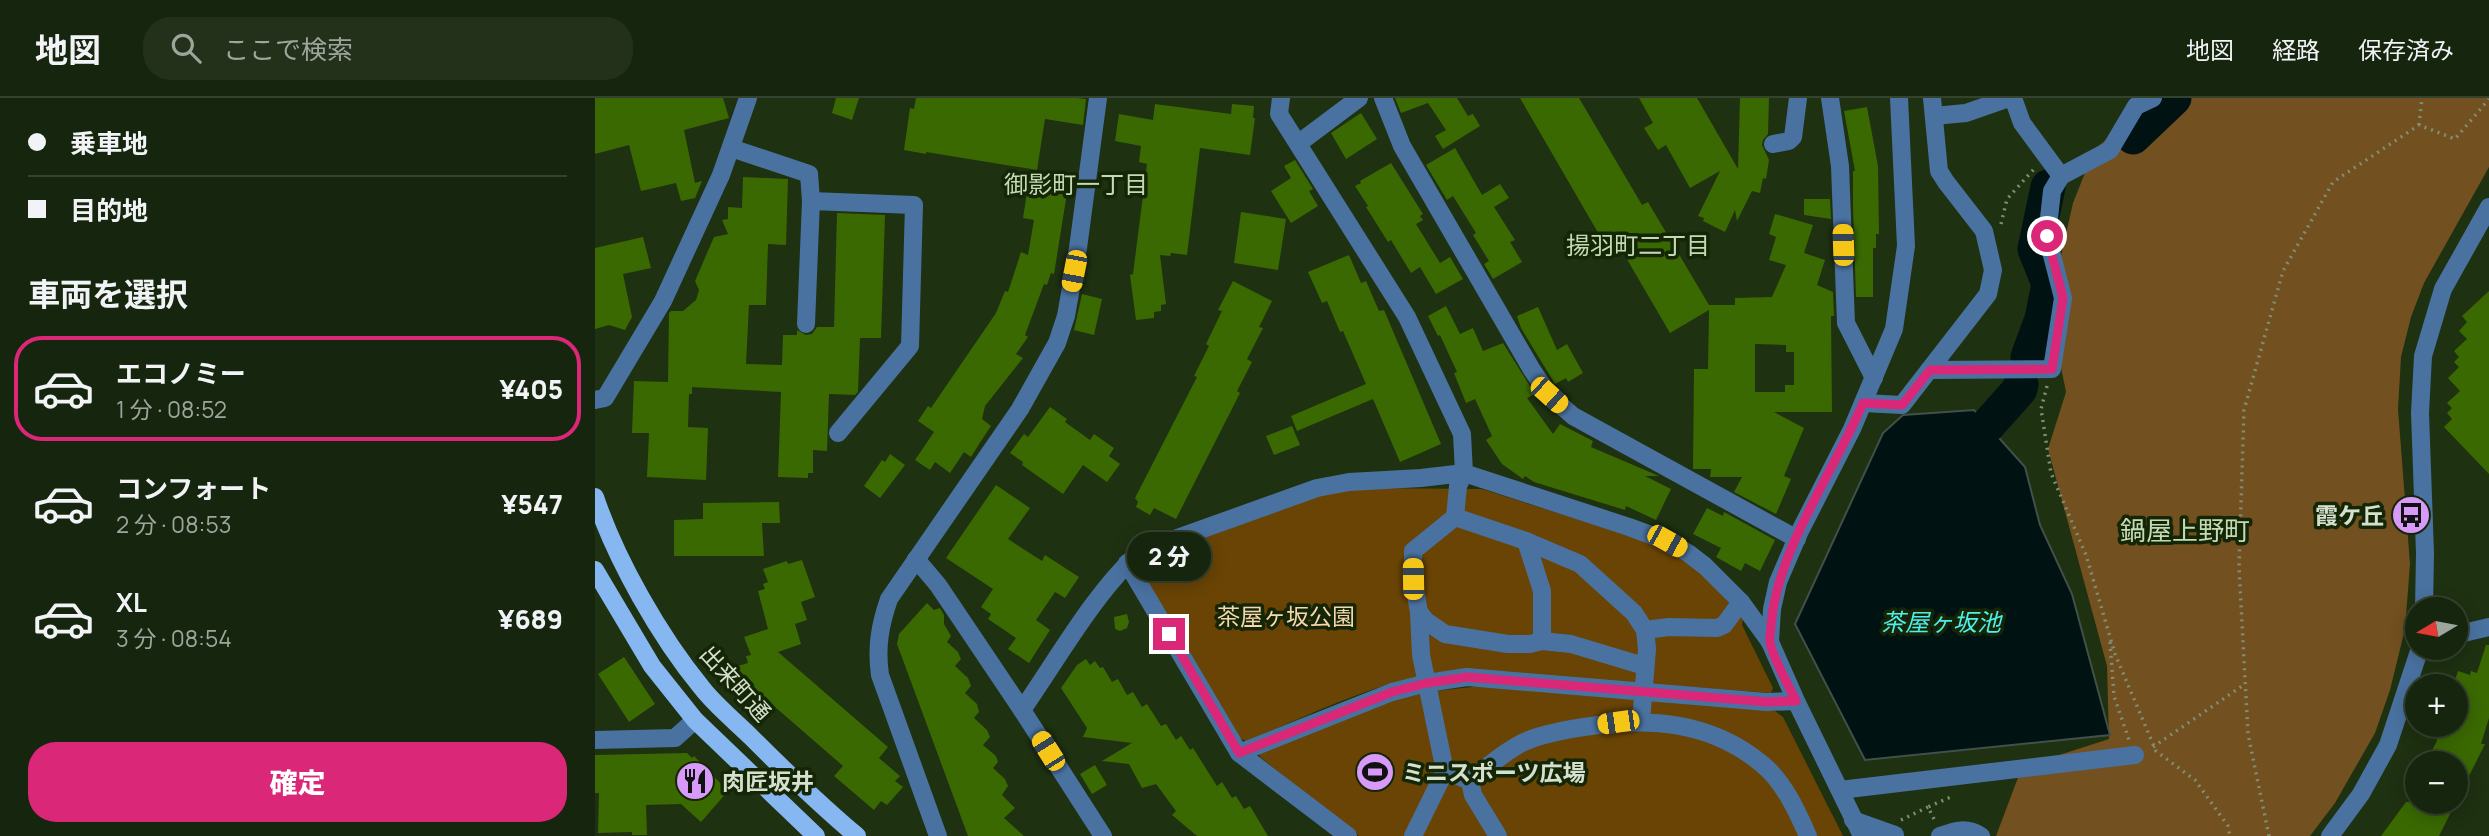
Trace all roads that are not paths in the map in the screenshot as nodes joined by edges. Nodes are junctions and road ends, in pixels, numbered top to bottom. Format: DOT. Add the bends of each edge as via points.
graph roads {
  1 [pos="748,98"];
  2 [pos="1098,98"];
  3 [pos="1281,98"];
  4 [pos="1359,98"];
  5 [pos="1384,98"];
  6 [pos="1798,98"];
  7 [pos="1830,98"];
  8 [pos="1899,98"];
  9 [pos="2011,98"];
  10 [pos="2154,98"];
  11 [pos="1933,107"];
  12 [pos="1299,143"];
  13 [pos="1773,144"];
  14 [pos="731,148"];
  15 [pos="2061,176"];
  16 [pos="811,201"];
  17 [pos="2489,207"];
  18 [pos="806,324"];
  19 [pos="1930,370"];
  20 [pos="1874,378"];
  21 [pos="595,400"];
  22 [pos="1863,403"];
  23 [pos="838,433"];
  24 [pos="1464,473"];
  25 [pos="597,510"];
  26 [pos="1455,517"];
  27 [pos="1797,539"];
  28 [pos="1526,541"];
  29 [pos="916,559"];
  30 [pos="1127,563"];
  31 [pos="595,570"];
  32 [pos="2424,597"];
  33 [pos="1741,602"];
  34 [pos="1419,612"];
  35 [pos="2489,626"];
  36 [pos="1645,630"];
  37 [pos="2468,632"];
  38 [pos="1542,641"];
  39 [pos="1770,642"];
  40 [pos="2416,660"];
  41 [pos="1644,666"];
  42 [pos="1427,683"];
  43 [pos="1643,692"];
  44 [pos="1796,701"];
  45 [pos="1022,710"];
  46 [pos="695,720"];
  47 [pos="1641,721"];
  48 [pos="595,740"];
  49 [pos="1239,753"];
  50 [pos="2135,755"];
  51 [pos="1445,771"];
  52 [pos="1470,780"];
  53 [pos="1840,790"];
  54 [pos="1858,828"];
  55 [pos="1938,830"];
  56 [pos="1895,835"];
  57 [pos="815,836"];
  58 [pos="857,836"];
  59 [pos="938,836"];
  60 [pos="1103,836"];
  61 [pos="1348,836"];
  62 [pos="1413,836"];
  63 [pos="1498,836"];
  64 [pos="1808,836"];
  65 [pos="1981,836"];
  66 [pos="2330,836"];
  1 -- 14 [label="street"];
  2 -- 29 [label="street" via="1078,248 1057,343 1020,409"];
  3 -- 12 [label="street" via="1279,114"];
  4 -- 12 [label="street"];
  5 -- 27 [label="street" via="1402,146 1549,395 1573,416"];
  6 -- 13 [label="street" via="1793,136"];
  7 -- 20 [label="street" via="1840,166 1846,323"];
  8 -- 20 [label="street" via="1906,246 1894,329"];
  9 -- 11 [label="street" via="1966,113"];
  9 -- 15 [label="street" via="2022,123"];
  10 -- 15 [label="street" via="2136,106 2110,150"];
  11 -- 19 [label="street" via="1939,171 1984,232 1993,270 1988,294"];
  12 -- 24 [label="street" via="1407,317 1462,434"];
  14 -- 16 [label="street" via="809,174"];
  14 -- 21 [label="street" via="663,302 605,398"];
  15 -- 19 [label="street" via="2052,191 2047,236 2063,298 2052,369"];
  16 -- 18 [label="street"];
  16 -- 23 [label="street" via="914,205 910,346"];
  17 -- 32 [label="street" via="2443,289 2423,356"];
  19 -- 22 [label="street" via="1902,405"];
  20 -- 22 [label="street"];
  22 -- 27 [label="street"];
  24 -- 26 [label="street"];
  24 -- 30 [label="street" via="1317,488 1141,551"];
  24 -- 33 [label="street" via="1667,541 1705,566"];
  25 -- 58 [label="main road, 出来町通" via="664,634 702,689"];
  26 -- 28 [label="street"];
  26 -- 34 [label="street" via="1413,551"];
  27 -- 39 [label="street" via="1778,582"];
  28 -- 36 [label="street" via="1580,564 1634,613"];
  28 -- 38 [label="street" via="1542,591"];
  29 -- 45 [label="street"];
  29 -- 59 [label="street" via="889,599 877,654 888,701"];
  30 -- 45 [label="street"];
  30 -- 49 [label="street"];
  31 -- 46 [label="main road" via="652,666"];
  33 -- 36 [label="street" via="1717,628"];
  33 -- 39 [label="street"];
  34 -- 38 [label="street" via="1445,634 1508,644"];
  34 -- 42 [label="street"];
  35 -- 37 [label="street"];
  36 -- 41 [label="street"];
  38 -- 41 [label="street" via="1589,648"];
  39 -- 44 [label="street"];
  40 -- 66 [label="street" via="2388,745 2361,794"];
  41 -- 43 [label="street"];
  42 -- 43 [label="street" via="1467,677"];
  42 -- 49 [label="street" via="1364,702"];
  42 -- 51 [label="street"];
  43 -- 44 [label="street"];
  43 -- 47 [label="street"];
  44 -- 53 [label="street"];
  45 -- 60 [label="street"];
  46 -- 48 [label="street" via="674,738"];
  46 -- 57 [label="main road"];
  47 -- 52 [label="street" via="1565,730 1525,741"];
  47 -- 64 [label="street" via="1707,732 1737,746 1764,765 1785,790"];
  49 -- 61 [label="street"];
  50 -- 53 [label="street"];
  51 -- 52 [label="street"];
  51 -- 62 [label="street"];
  52 -- 63 [label="street" via="1473,795"];
  53 -- 54 [label="street"];
  54 -- 56 [label="street"];
  55 -- 65 [label="street" via="1970,830"];
}
